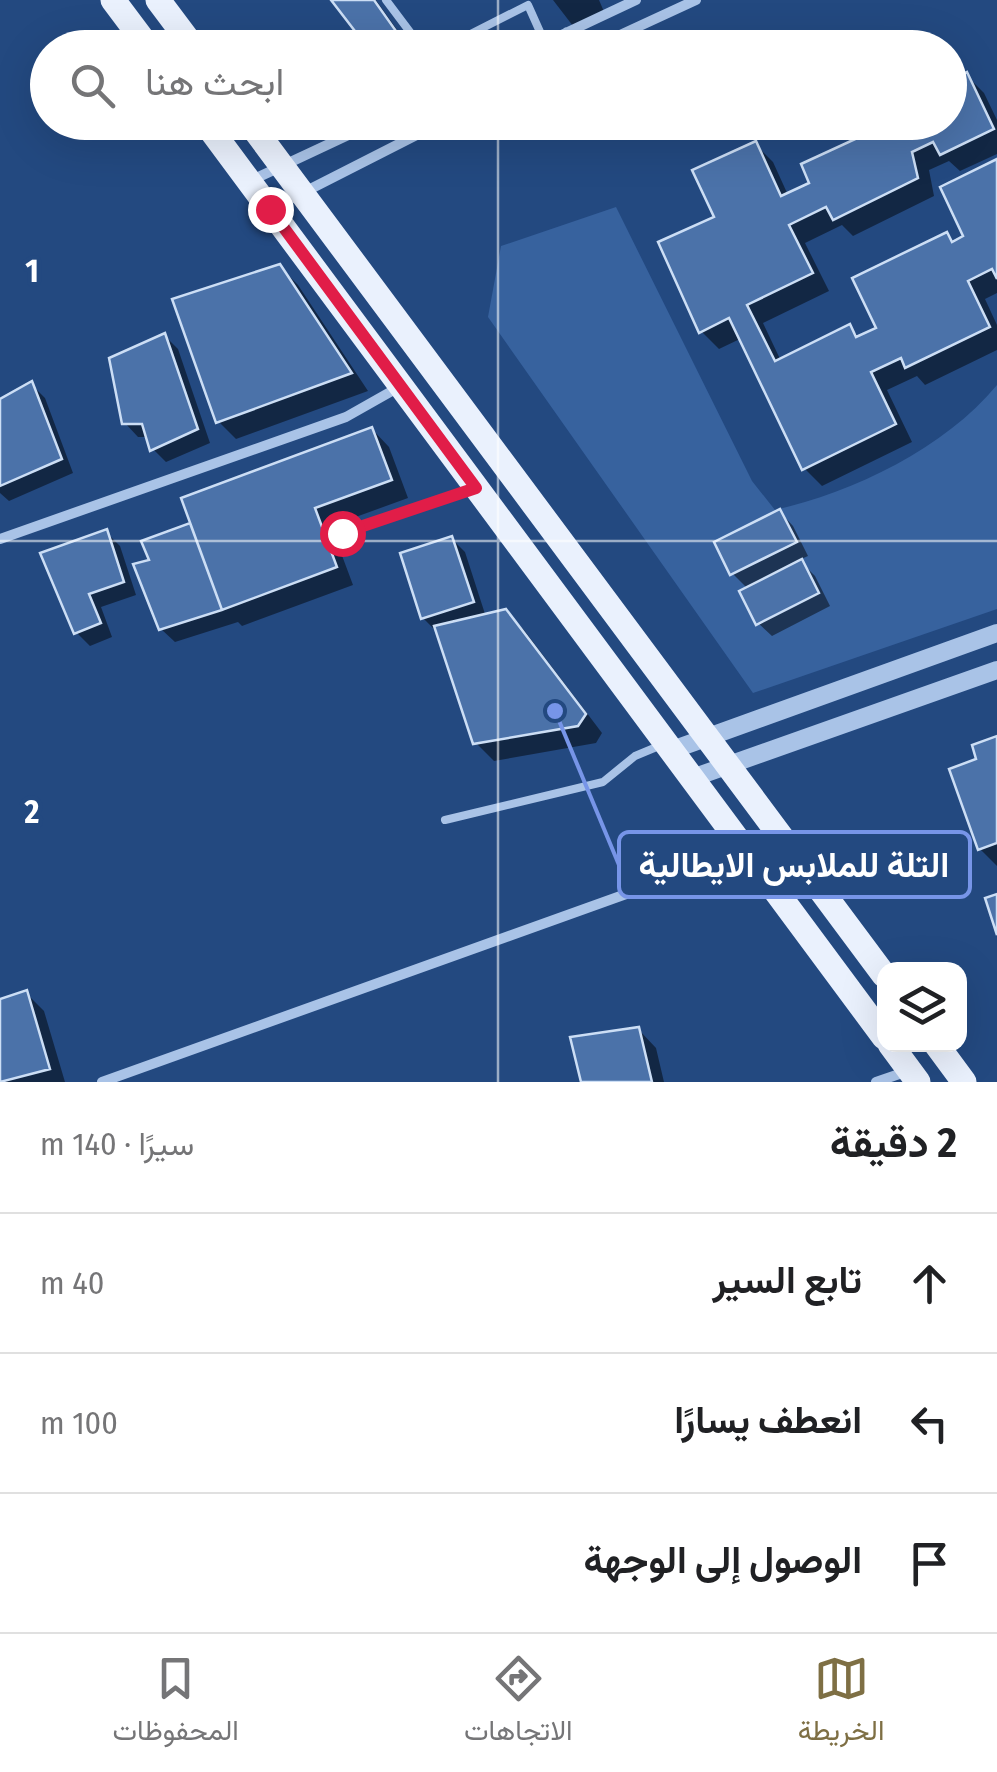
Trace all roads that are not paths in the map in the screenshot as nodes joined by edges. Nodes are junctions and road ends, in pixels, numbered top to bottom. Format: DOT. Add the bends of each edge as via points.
graph roads {
  1 [pos="113,0"];
  2 [pos="158,0"];
  3 [pos="386,0"];
  4 [pos="636,0"];
  5 [pos="696,0"];
  6 [pos="527,2"];
  7 [pos="136,30"];
  8 [pos="180,30"];
  9 [pos="408,30"];
  10 [pos="476,30"];
  11 [pos="535,30"];
  12 [pos="571,30"];
  13 [pos="631,30"];
  14 [pos="218,140"];
  15 [pos="262,140"];
  16 [pos="338,140"];
  17 [pos="407,140"];
  18 [pos="282,167"];
  19 [pos="249,182"];
  20 [pos="302,194"];
  21 [pos="270,209"];
  22 [pos="400,386"];
  23 [pos="476,488"];
  24 [pos="342,533"];
  25 [pos="0,539"];
  26 [pos="997,633"];
  27 [pos="997,670"];
  28 [pos="707,737"];
  29 [pos="672,746"];
  30 [pos="729,764"];
  31 [pos="695,777"];
  32 [pos="445,820"];
  33 [pos="748,850"];
  34 [pos="877,965"];
  35 [pos="877,1026"];
  36 [pos="896,1052"];
  37 [pos="942,1052"];
  38 [pos="914,1076"];
  39 [pos="102,1082"];
  40 [pos="876,1082"];
  41 [pos="964,1082"];
  1 -- 7 [label="main road"];
  2 -- 8 [label="main road"];
  3 -- 9 [label="lane"];
  4 -- 12 [label="street"];
  5 -- 13 [label="street"];
  6 -- 10 [label="lane"];
  6 -- 11 [label="lane"];
  14 -- 19 [label="main road"];
  15 -- 18 [label="main road"];
  16 -- 18 [label="street"];
  17 -- 20 [label="street"];
  18 -- 19 [label="street"];
  18 -- 20 [label="main road"];
  19 -- 21 [label="main road"];
  20 -- 21 [label="street"];
  20 -- 28 [label="main road"];
  21 -- 22 [label="main road"];
  22 -- 23 [label="main road"];
  22 -- 25 [label="street" via="346,416"];
  23 -- 24 [label="lane"];
  23 -- 29 [label="main road"];
  26 -- 28 [label="street"];
  27 -- 30 [label="street"];
  28 -- 29 [label="street"];
  28 -- 30 [label="main road"];
  29 -- 31 [label="main road"];
  29 -- 32 [label="lane" via="635,756 603,782"];
  30 -- 31 [label="street"];
  30 -- 34 [label="main road"];
  31 -- 33 [label="main road"];
  33 -- 35 [label="main road"];
  33 -- 39 [label="street"];
  36 -- 38 [label="main road"];
  37 -- 41 [label="main road"];
  38 -- 40 [label="street"];
}
